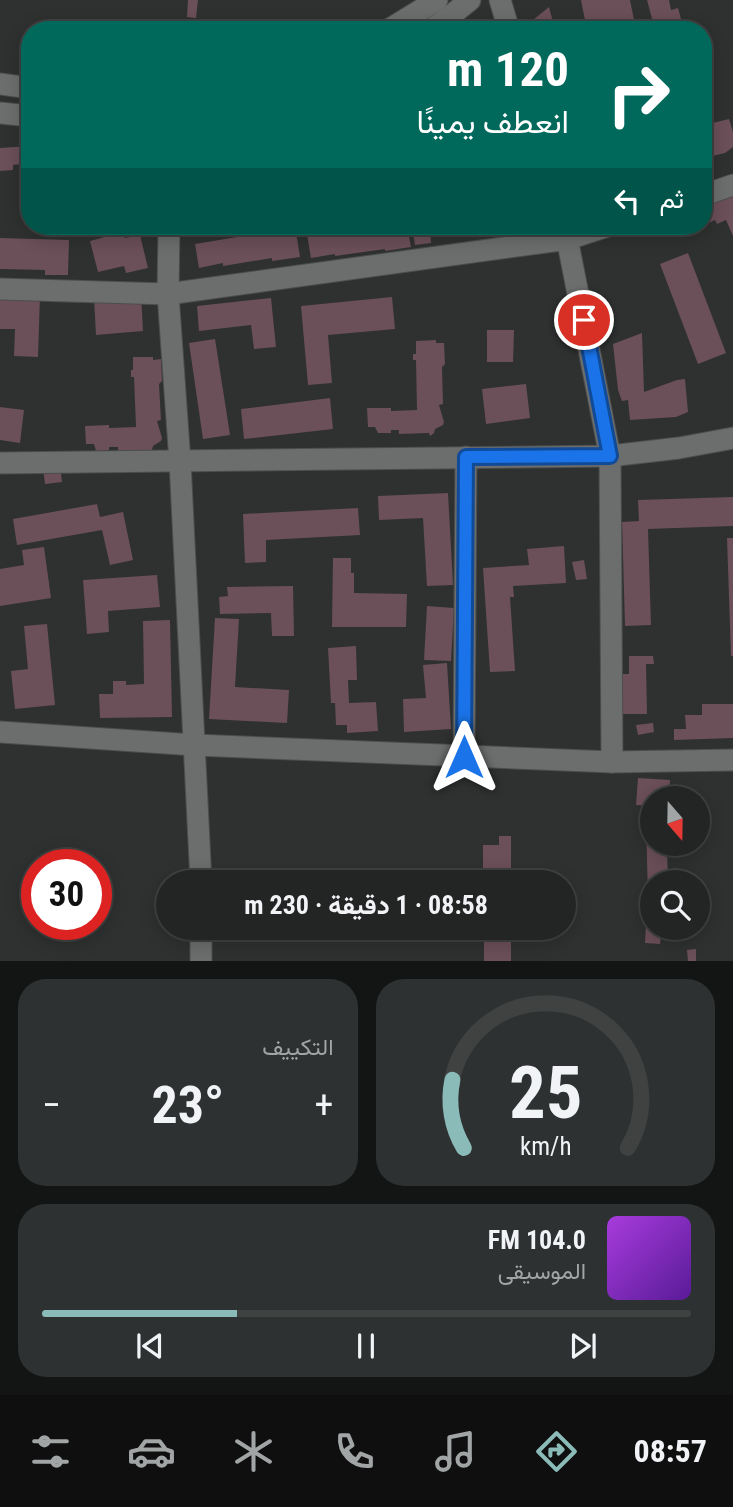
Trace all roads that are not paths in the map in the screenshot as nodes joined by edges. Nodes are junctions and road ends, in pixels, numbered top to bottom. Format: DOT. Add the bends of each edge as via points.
graph roads {
  1 [pos="437,0"];
  2 [pos="470,0"];
  3 [pos="500,0"];
  4 [pos="403,21"];
  5 [pos="443,21"];
  6 [pos="506,21"];
  7 [pos="0,84"];
  8 [pos="21,87"];
  9 [pos="0,113"];
  10 [pos="21,115"];
  11 [pos="733,185"];
  12 [pos="712,192"];
  13 [pos="169,235"];
  14 [pos="548,235"];
  15 [pos="568,235"];
  16 [pos="0,289"];
  17 [pos="168,294"];
  18 [pos="733,438"];
  19 [pos="610,456"];
  20 [pos="466,457"];
  21 [pos="180,462"];
  22 [pos="0,463"];
  23 [pos="0,733"];
  24 [pos="195,745"];
  25 [pos="464,757"];
  26 [pos="733,760"];
  27 [pos="612,762"];
  28 [pos="200,870"];
  29 [pos="201,940"];
  30 [pos="201,961"];
  1 -- 4 [label="street"];
  2 -- 5 [label="street"];
  3 -- 6 [label="street"];
  7 -- 8 [label="street"];
  9 -- 10 [label="street"];
  11 -- 12 [label="street"];
  13 -- 17 [label="street"];
  14 -- 17 [label="street"];
  15 -- 19 [label="street"];
  16 -- 17 [label="street"];
  17 -- 21 [label="street"];
  18 -- 19 [label="street"];
  19 -- 20 [label="street"];
  19 -- 27 [label="street"];
  20 -- 21 [label="street"];
  20 -- 25 [label="street"];
  21 -- 22 [label="street"];
  21 -- 24 [label="street"];
  23 -- 24 [label="street"];
  24 -- 25 [label="street"];
  24 -- 28 [label="street"];
  25 -- 27 [label="street"];
  26 -- 27 [label="street"];
  29 -- 30 [label="street"];
}
